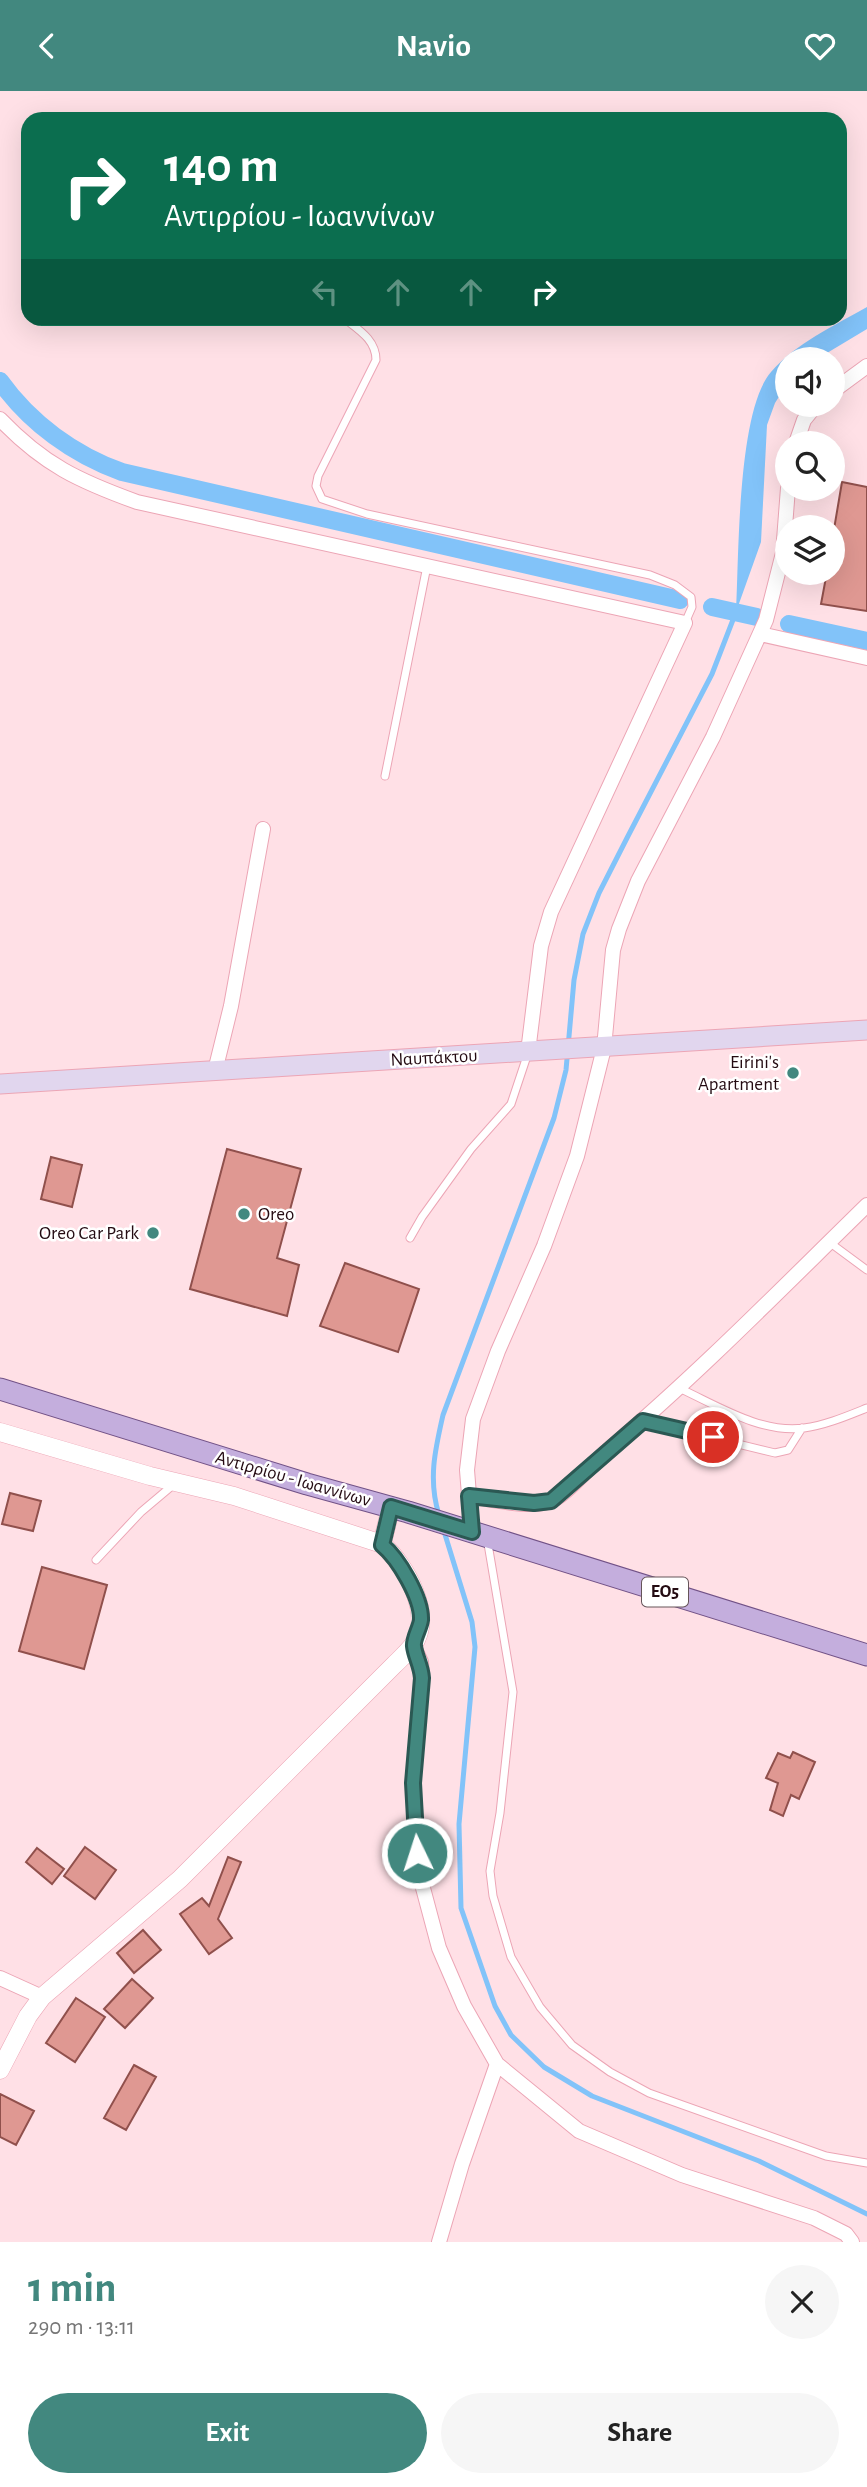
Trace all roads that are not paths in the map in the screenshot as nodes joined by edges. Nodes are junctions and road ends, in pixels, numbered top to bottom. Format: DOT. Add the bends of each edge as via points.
graph roads {
  1 [pos="353,326"];
  2 [pos="867,366"];
  3 [pos="845,382"];
  4 [pos="0,419"];
  5 [pos="787,501"];
  6 [pos="427,566"];
  7 [pos="685,623"];
  8 [pos="760,634"];
  9 [pos="867,658"];
  10 [pos="385,776"];
  11 [pos="263,829"];
  12 [pos="867,1030"];
  13 [pos="598,1048"];
  14 [pos="528,1052"];
  15 [pos="215,1071"];
  16 [pos="0,1084"];
  17 [pos="867,1205"];
  18 [pos="410,1238"];
  19 [pos="829,1242"];
  20 [pos="867,1269"];
  21 [pos="0,1389"];
  22 [pos="681,1389"];
  23 [pos="867,1408"];
  24 [pos="643,1421"];
  25 [pos="802,1429"];
  26 [pos="0,1432"];
  27 [pos="176,1482"];
  28 [pos="469,1496"];
  29 [pos="400,1509"];
  30 [pos="474,1532"];
  31 [pos="382,1545"];
  32 [pos="96,1560"];
  33 [pos="414,1645"];
  34 [pos="867,1654"];
  35 [pos="0,1978"];
  36 [pos="42,1997"];
  37 [pos="497,2064"];
  38 [pos="0,2070"];
  39 [pos="867,2164"];
  40 [pos="439,2242"];
  41 [pos="852,2242"];
  1 -- 7 [label="lane" via="368,338 376,360 318,476 316,486 322,499 367,514 650,575 691,597"];
  2 -- 3 [label="street"];
  4 -- 6 [label="street" via="47,462 82,482 137,502"];
  5 -- 8 [label="street" via="780,571"];
  6 -- 7 [label="street"];
  6 -- 10 [label="lane"];
  7 -- 14 [label="street" via="551,912 541,946"];
  8 -- 9 [label="street"];
  8 -- 13 [label="street" via="626,907 613,950"];
  11 -- 15 [label="street"];
  12 -- 13 [label="main road, Ναυπάκτου"];
  13 -- 14 [label="main road, Ναυπάκτου"];
  13 -- 28 [label="street" via="577,1156 475,1412 467,1470"];
  14 -- 15 [label="main road, Ναυπάκτου"];
  14 -- 18 [label="lane" via="511,1104 454,1171"];
  15 -- 16 [label="main road, Ναυπάκτου"];
  17 -- 19 [label="street"];
  19 -- 20 [label="lane"];
  19 -- 22 [label="street"];
  21 -- 29 [label="main road, Αντιρρίου - Ιωαννίνων / ΕΟ5"];
  22 -- 24 [label="street"];
  22 -- 25 [label="lane" via="754,1421"];
  23 -- 25 [label="lane"];
  24 -- 25 [label="lane" via="775,1453 788,1450"];
  24 -- 28 [label="street" via="551,1501"];
  26 -- 27 [label="street"];
  27 -- 31 [label="street" via="234,1496"];
  27 -- 32 [label="lane"];
  28 -- 30 [label="street"];
  29 -- 30 [label="main road, Αντιρρίου - Ιωαννίνων / ΕΟ5"];
  29 -- 31 [label="street"];
  30 -- 34 [label="main road, Αντιρρίου - Ιωαννίνων / ΕΟ5"];
  30 -- 39 [label="lane" via="513,1692 491,1871 493,1896 511,1957 540,2007 572,2045 649,2093 826,2156"];
  31 -- 33 [label="street" via="397,1561 419,1607"];
  33 -- 36 [label="street" via="180,1879"];
  33 -- 37 [label="street" via="422,1678 413,1783 419,1873 439,1948 464,2006"];
  35 -- 36 [label="street"];
  36 -- 38 [label="street"];
  37 -- 40 [label="street"];
  37 -- 41 [label="street" via="579,2131 682,2175 814,2218 846,2234"];
}
